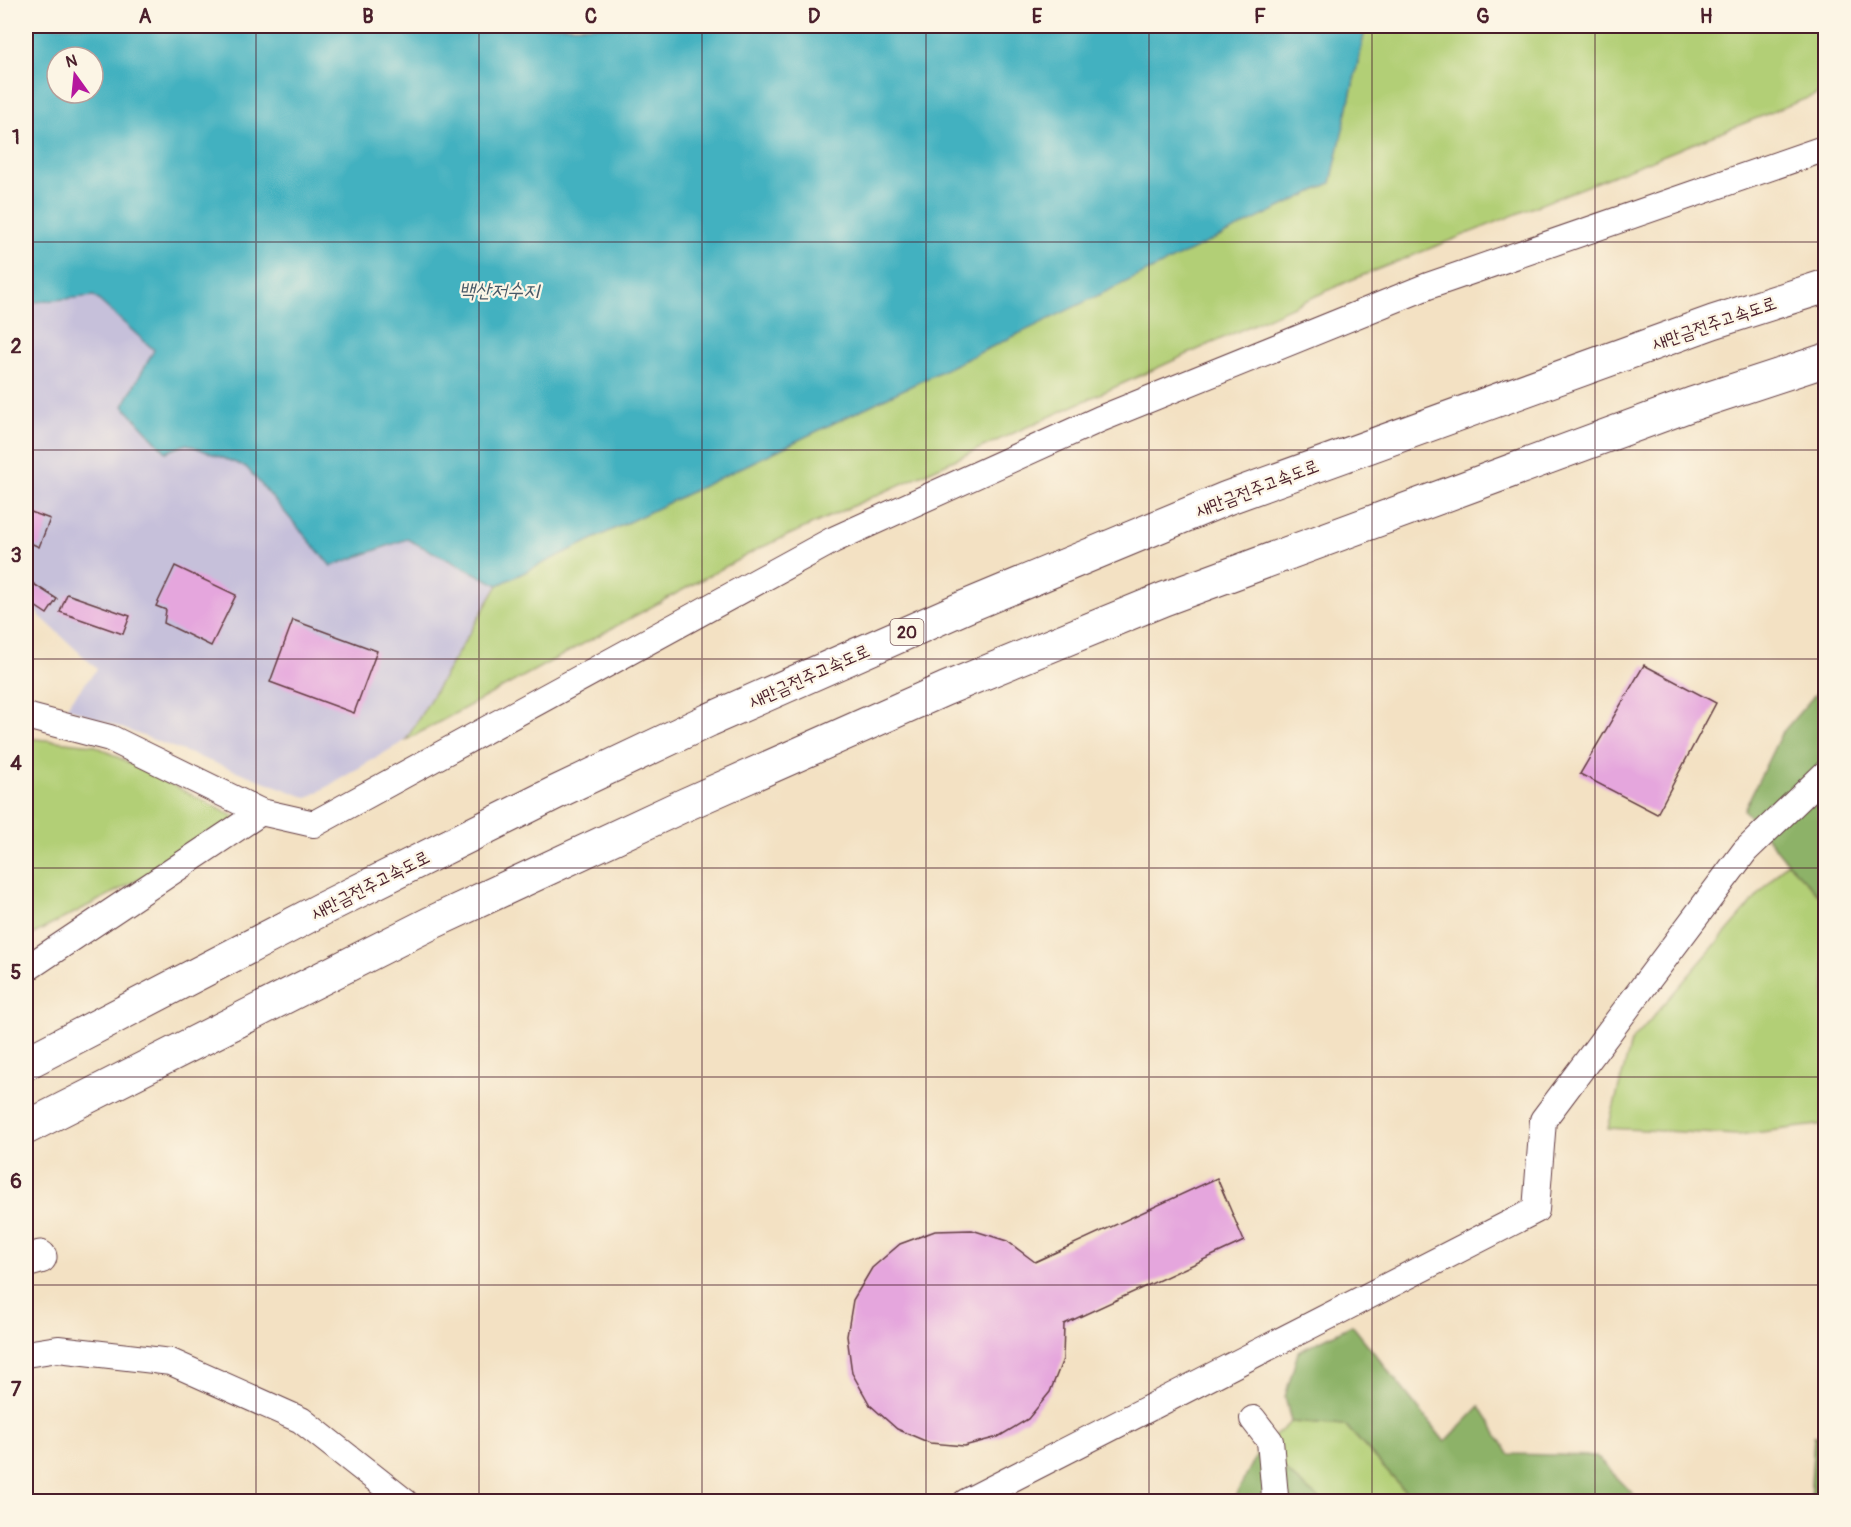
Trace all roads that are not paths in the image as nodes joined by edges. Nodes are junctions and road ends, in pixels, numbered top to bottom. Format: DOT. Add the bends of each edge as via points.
graph roads {
  1 [pos="1826,148"];
  2 [pos="1826,267"];
  3 [pos="1826,286"];
  4 [pos="1713,322"];
  5 [pos="1826,360"];
  6 [pos="26,717"];
  7 [pos="1826,773"];
  8 [pos="261,812"];
  9 [pos="26,969"];
  10 [pos="26,1063"];
  11 [pos="26,1128"];
  12 [pos="26,1354"];
  13 [pos="1253,1419"];
  14 [pos="405,1502"];
  15 [pos="966,1502"];
  16 [pos="1272,1502"];
  1 -- 8 [label="street" via="1428,286 1100,418 833,540 314,824"];
  2 -- 4 [label="highway"];
  3 -- 4 [label="highway, 새만금전주고속도로 / 20"];
  4 -- 10 [label="highway, 새만금전주고속도로 / 20" via="1227,498 965,607 556,792"];
  5 -- 11 [label="highway" via="1692,404 1164,599 945,689 431,923"];
  6 -- 8 [label="street" via="110,738"];
  7 -- 15 [label="street" via="1745,851 1543,1120 1536,1210"];
  8 -- 9 [label="street"];
  12 -- 14 [label="street" via="58,1349 171,1362 301,1420"];
  13 -- 16 [label="street" via="1270,1441 1275,1496"];
}
